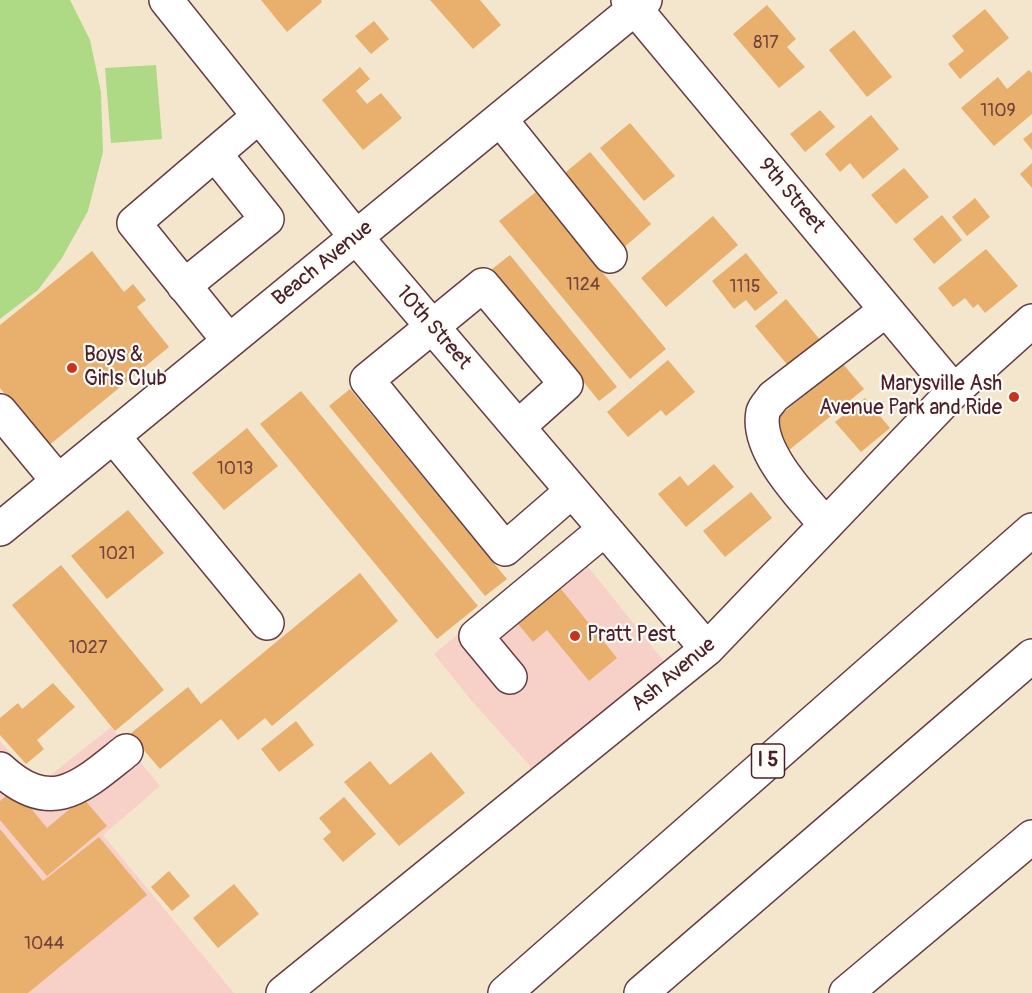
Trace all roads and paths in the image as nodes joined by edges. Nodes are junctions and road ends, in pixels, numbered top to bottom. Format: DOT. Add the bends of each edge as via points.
graph roads {
  1 [pos="166,0"];
  2 [pos="636,3"];
  3 [pos="259,116"];
  4 [pos="500,119"];
  5 [pos="215,154"];
  6 [pos="356,237"];
  7 [pos="610,256"];
  8 [pos="184,286"];
  9 [pos="886,309"];
  10 [pos="1032,321"];
  11 [pos="433,327"];
  12 [pos="229,341"];
  13 [pos="954,391"];
  14 [pos="0,411"];
  15 [pos="518,427"];
  16 [pos="113,436"];
  17 [pos="58,481"];
  18 [pos="572,491"];
  19 [pos="826,525"];
  20 [pos="0,529"];
  21 [pos="605,529"];
  22 [pos="1032,530"];
  23 [pos="267,624"];
  24 [pos="707,649"];
  25 [pos="1032,656"];
  26 [pos="510,677"];
  27 [pos="126,751"];
  28 [pos="0,770"];
  29 [pos="1032,837"];
  30 [pos="283,993"];
  31 [pos="505,993"];
  32 [pos="641,993"];
  33 [pos="846,993"];
  1 -- 3 [label="main road, 10th Street"];
  2 -- 4 [label="main road, Beach Avenue"];
  2 -- 9 [label="main road, 9th Street"];
  3 -- 5 [label="main road"];
  3 -- 6 [label="main road, 10th Street"];
  4 -- 6 [label="main road, Beach Avenue"];
  4 -- 7 [label="main road"];
  5 -- 8 [label="main road" via="134,224"];
  5 -- 8 [label="main road" via="267,219"];
  6 -- 11 [label="main road, 10th Street"];
  6 -- 12 [label="main road, Beach Avenue"];
  8 -- 12 [label="main road"];
  9 -- 13 [label="main road, 9th Street"];
  9 -- 19 [label="main road" via="773,397 764,409 762,425 775,460"];
  10 -- 13 [label="main road, Ash Avenue"];
  11 -- 15 [label="main road, 10th Street"];
  11 -- 15 [label="main road" via="483,285 567,384"];
  11 -- 18 [label="main road" via="367,380 505,549"];
  12 -- 16 [label="main road, Beach Avenue"];
  13 -- 19 [label="main road, Ash Avenue"];
  14 -- 17 [label="main road"];
  15 -- 18 [label="main road, 10th Street"];
  16 -- 17 [label="main road, Beach Avenue"];
  16 -- 23 [label="main road"];
  17 -- 20 [label="main road, Beach Avenue"];
  18 -- 21 [label="main road, 10th Street"];
  19 -- 24 [label="main road, Ash Avenue"];
  21 -- 24 [label="main road, 10th Street"];
  21 -- 26 [label="main road" via="476,636"];
  22 -- 31 [label="main road, I 5"];
  24 -- 30 [label="main road, Ash Avenue"];
  25 -- 32 [label="main road"];
  27 -- 28 [label="main road" via="85,784 53,794 31,790"];
  29 -- 33 [label="main road"];
}
